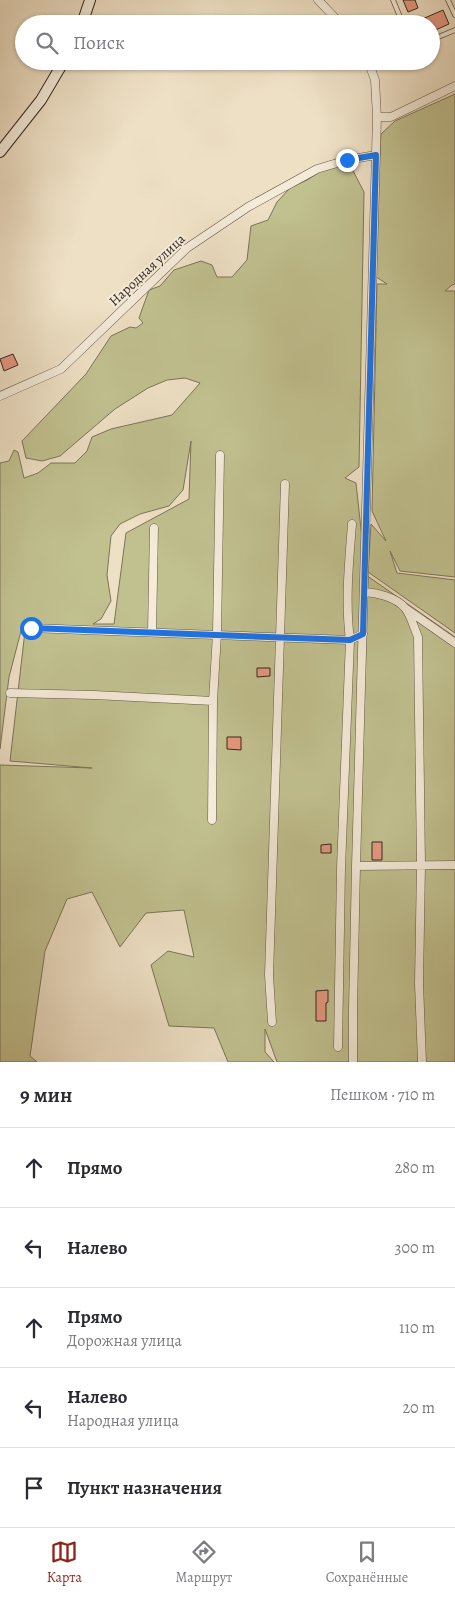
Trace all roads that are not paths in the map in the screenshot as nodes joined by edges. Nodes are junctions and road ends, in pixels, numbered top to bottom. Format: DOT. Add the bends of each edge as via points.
graph roads {
  1 [pos="90,0"];
  2 [pos="318,0"];
  3 [pos="393,0"];
  4 [pos="448,0"];
  5 [pos="85,15"];
  6 [pos="332,15"];
  7 [pos="399,15"];
  8 [pos="455,15"];
  9 [pos="455,30"];
  10 [pos="440,36"];
  11 [pos="59,70"];
  12 [pos="372,70"];
  13 [pos="455,86"];
  14 [pos="377,117"];
  15 [pos="0,152"];
  16 [pos="376,155"];
  17 [pos="0,396"];
  18 [pos="220,455"];
  19 [pos="285,484"];
  20 [pos="352,524"];
  21 [pos="154,528"];
  22 [pos="364,592"];
  23 [pos="405,608"];
  24 [pos="31,628"];
  25 [pos="152,632"];
  26 [pos="217,634"];
  27 [pos="363,634"];
  28 [pos="280,636"];
  29 [pos="350,640"];
  30 [pos="455,643"];
  31 [pos="10,694"];
  32 [pos="213,701"];
  33 [pos="212,820"];
  34 [pos="421,865"];
  35 [pos="455,865"];
  36 [pos="356,866"];
  37 [pos="340,1010"];
  38 [pos="353,1010"];
  39 [pos="272,1022"];
  40 [pos="338,1047"];
  41 [pos="354,1062"];
  42 [pos="422,1062"];
  1 -- 5 [label="main road"];
  2 -- 6 [label="street"];
  3 -- 7 [label="lane"];
  4 -- 8 [label="lane"];
  9 -- 10 [label="lane"];
  11 -- 15 [label="main road" via="41,100"];
  12 -- 14 [label="street"];
  13 -- 14 [label="street" via="392,117"];
  14 -- 16 [label="street"];
  16 -- 17 [label="street, Народная улица" via="317,168 248,207 187,248 61,369"];
  16 -- 22 [label="street"];
  18 -- 26 [label="street"];
  19 -- 28 [label="street"];
  20 -- 29 [label="street"];
  21 -- 25 [label="street"];
  22 -- 23 [label="street" via="376,593"];
  22 -- 27 [label="street"];
  23 -- 30 [label="street"];
  23 -- 34 [label="street" via="418,637"];
  24 -- 25 [label="street"];
  25 -- 26 [label="street"];
  26 -- 28 [label="street"];
  26 -- 32 [label="street"];
  27 -- 29 [label="street"];
  27 -- 36 [label="street"];
  28 -- 29 [label="street"];
  28 -- 39 [label="street" via="269,976"];
  29 -- 37 [label="street"];
  31 -- 32 [label="street"];
  32 -- 33 [label="street"];
  34 -- 35 [label="street"];
  34 -- 36 [label="street"];
  34 -- 42 [label="street" via="419,983"];
  36 -- 38 [label="street"];
  37 -- 38 [label="street"];
  37 -- 40 [label="street"];
  38 -- 41 [label="street"];
}
